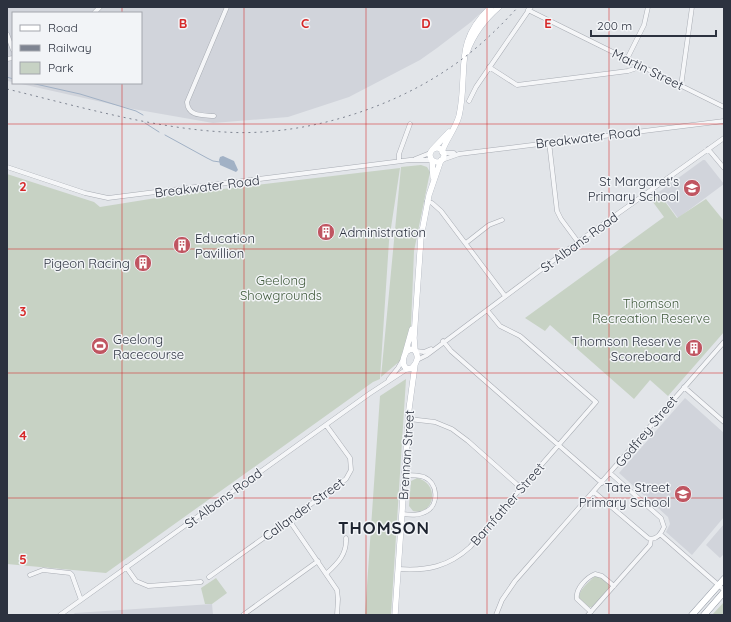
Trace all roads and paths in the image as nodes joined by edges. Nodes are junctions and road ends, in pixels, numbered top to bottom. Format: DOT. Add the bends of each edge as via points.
graph roads {
  1 [pos="227,7"];
  2 [pos="490,7"];
  3 [pos="499,7"];
  4 [pos="648,7"];
  5 [pos="692,7"];
  6 [pos="530,9"];
  7 [pos="7,34"];
  8 [pos="12,47"];
  9 [pos="627,59"];
  10 [pos="464,66"];
  11 [pos="641,66"];
  12 [pos="489,67"];
  13 [pos="681,86"];
  14 [pos="469,101"];
  15 [pos="461,104"];
  16 [pos="724,106"];
  17 [pos="214,116"];
  18 [pos="724,120"];
  19 [pos="410,124"];
  20 [pos="724,138"];
  21 [pos="549,142"];
  22 [pos="708,149"];
  23 [pos="431,152"];
  24 [pos="442,153"];
  25 [pos="459,154"];
  26 [pos="410,160"];
  27 [pos="432,160"];
  28 [pos="441,160"];
  29 [pos="399,161"];
  30 [pos="7,167"];
  31 [pos="724,168"];
  32 [pos="432,184"];
  33 [pos="427,201"];
  34 [pos="502,220"];
  35 [pos="578,242"];
  36 [pos="466,243"];
  37 [pos="505,296"];
  38 [pos="486,310"];
  39 [pos="416,316"];
  40 [pos="443,341"];
  41 [pos="724,342"];
  42 [pos="436,347"];
  43 [pos="416,350"];
  44 [pos="404,357"];
  45 [pos="416,363"];
  46 [pos="407,369"];
  47 [pos="386,382"];
  48 [pos="684,387"];
  49 [pos="410,390"];
  50 [pos="408,420"];
  51 [pos="724,422"];
  52 [pos="326,425"];
  53 [pos="559,446"];
  54 [pos="610,473"];
  55 [pos="405,475"];
  56 [pos="602,482"];
  57 [pos="521,488"];
  58 [pos="594,492"];
  59 [pos="402,514"];
  60 [pos="289,520"];
  61 [pos="660,534"];
  62 [pos="346,538"];
  63 [pos="651,539"];
  64 [pos="318,561"];
  65 [pos="126,567"];
  66 [pos="398,569"];
  67 [pos="327,573"];
  68 [pos="30,575"];
  69 [pos="209,577"];
  70 [pos="724,579"];
  71 [pos="201,582"];
  72 [pos="719,585"];
  73 [pos="614,586"];
  74 [pos="724,591"];
  75 [pos="81,600"];
  76 [pos="590,614"];
  77 [pos="60,615"];
  78 [pos="243,615"];
  79 [pos="337,615"];
  80 [pos="395,615"];
  81 [pos="496,615"];
  82 [pos="692,615"];
  83 [pos="704,615"];
  1 -- 17 [label="street" via="186,102 188,109 193,113"];
  2 -- 10 [label="main road" via="470,34 465,47"];
  3 -- 10 [label="main road" via="475,35"];
  4 -- 9 [label="street" via="644,25"];
  5 -- 13 [label="street"];
  6 -- 9 [label="street, Martin Street"];
  6 -- 12 [label="street"];
  7 -- 8 [label="street"];
  9 -- 11 [label="street, Martin Street"];
  10 -- 15 [label="main road"];
  11 -- 12 [label="street" via="628,71 516,85"];
  11 -- 13 [label="street, Martin Street"];
  12 -- 14 [label="street"];
  13 -- 16 [label="street, Martin Street"];
  15 -- 23 [label="main road" via="449,132"];
  15 -- 24 [label="main road" via="457,123"];
  18 -- 21 [label="street, Breakwater Road"];
  19 -- 29 [label="street"];
  20 -- 22 [label="street, St Albans Road"];
  21 -- 25 [label="street, Breakwater Road"];
  21 -- 35 [label="street" via="557,211"];
  22 -- 31 [label="street"];
  22 -- 35 [label="street, St Albans Road"];
  23 -- 24 [label="main road" via="438,149"];
  23 -- 26 [label="street, Breakwater Road"];
  23 -- 27 [label="main road"];
  24 -- 25 [label="street, Breakwater Road"];
  24 -- 28 [label="main road"];
  25 -- 28 [label="street, Breakwater Road"];
  26 -- 27 [label="street, Breakwater Road"];
  26 -- 29 [label="street, Breakwater Road"];
  27 -- 28 [label="main road"];
  27 -- 32 [label="main road"];
  28 -- 32 [label="main road"];
  29 -- 30 [label="street, Breakwater Road" via="108,198"];
  32 -- 33 [label="main road"];
  33 -- 36 [label="street" via="439,209"];
  33 -- 39 [label="main road" via="421,237"];
  34 -- 36 [label="street" via="489,225"];
  35 -- 37 [label="street, St Albans Road"];
  36 -- 37 [label="street"];
  37 -- 38 [label="street, St Albans Road"];
  38 -- 40 [label="street, St Albans Road"];
  38 -- 53 [label="street, Barnfather Street" via="500,326 520,336 596,402"];
  39 -- 43 [label="main road"];
  39 -- 44 [label="main road"];
  40 -- 42 [label="street, St Albans Road"];
  40 -- 53 [label="street" via="451,351"];
  41 -- 48 [label="street, Godfrey Street"];
  42 -- 43 [label="street, St Albans Road" via="424,352"];
  42 -- 45 [label="street, St Albans Road"];
  43 -- 44 [label="main road" via="408,350"];
  43 -- 45 [label="main road, Brennan Street"];
  44 -- 46 [label="main road, Brennan Street" via="403,366"];
  44 -- 47 [label="street, St Albans Road"];
  45 -- 46 [label="main road"];
  45 -- 49 [label="main road, Brennan Street"];
  46 -- 47 [label="street, St Albans Road"];
  46 -- 49 [label="main road, Brennan Street"];
  47 -- 52 [label="street, St Albans Road"];
  48 -- 51 [label="street"];
  48 -- 54 [label="street, Godfrey Street"];
  49 -- 50 [label="main road, Brennan Street"];
  50 -- 55 [label="main road, Brennan Street"];
  50 -- 57 [label="street" via="435,422 452,429"];
  52 -- 60 [label="street, Callander Street" via="350,458 349,475"];
  52 -- 65 [label="street, St Albans Road"];
  53 -- 56 [label="street"];
  53 -- 57 [label="street, Barnfather Street"];
  54 -- 56 [label="street, Godfrey Street"];
  54 -- 61 [label="street" via="661,518 664,527"];
  55 -- 59 [label="main road, Brennan Street"];
  55 -- 59 [label="street" via="423,476 433,486 436,494 434,503 428,511 416,515"];
  56 -- 58 [label="street, Godfrey Street"];
  57 -- 66 [label="street, Barnfather Street" via="470,547 452,561 419,570"];
  58 -- 63 [label="street"];
  58 -- 81 [label="street, Godfrey Street" via="515,581 502,600"];
  59 -- 66 [label="main road, Brennan Street"];
  60 -- 64 [label="street"];
  60 -- 69 [label="street, Callander Street"];
  61 -- 63 [label="street"];
  61 -- 72 [label="street"];
  62 -- 67 [label="street" via="342,558"];
  63 -- 73 [label="street" via="650,545"];
  64 -- 67 [label="street"];
  64 -- 78 [label="street"];
  65 -- 71 [label="street" via="136,581 148,586"];
  65 -- 75 [label="street, St Albans Road"];
  66 -- 80 [label="main road, Brennan Street"];
  67 -- 79 [label="street" via="338,594"];
  68 -- 75 [label="street" via="43,570 70,573"];
  70 -- 72 [label="highway"];
  72 -- 74 [label="street"];
  72 -- 82 [label="highway"];
  73 -- 76 [label="street"];
  73 -- 76 [label="street" via="602,576 595,574 582,585 577,593 577,599"];
  74 -- 83 [label="highway"];
  75 -- 77 [label="street, St Albans Road"];
}
